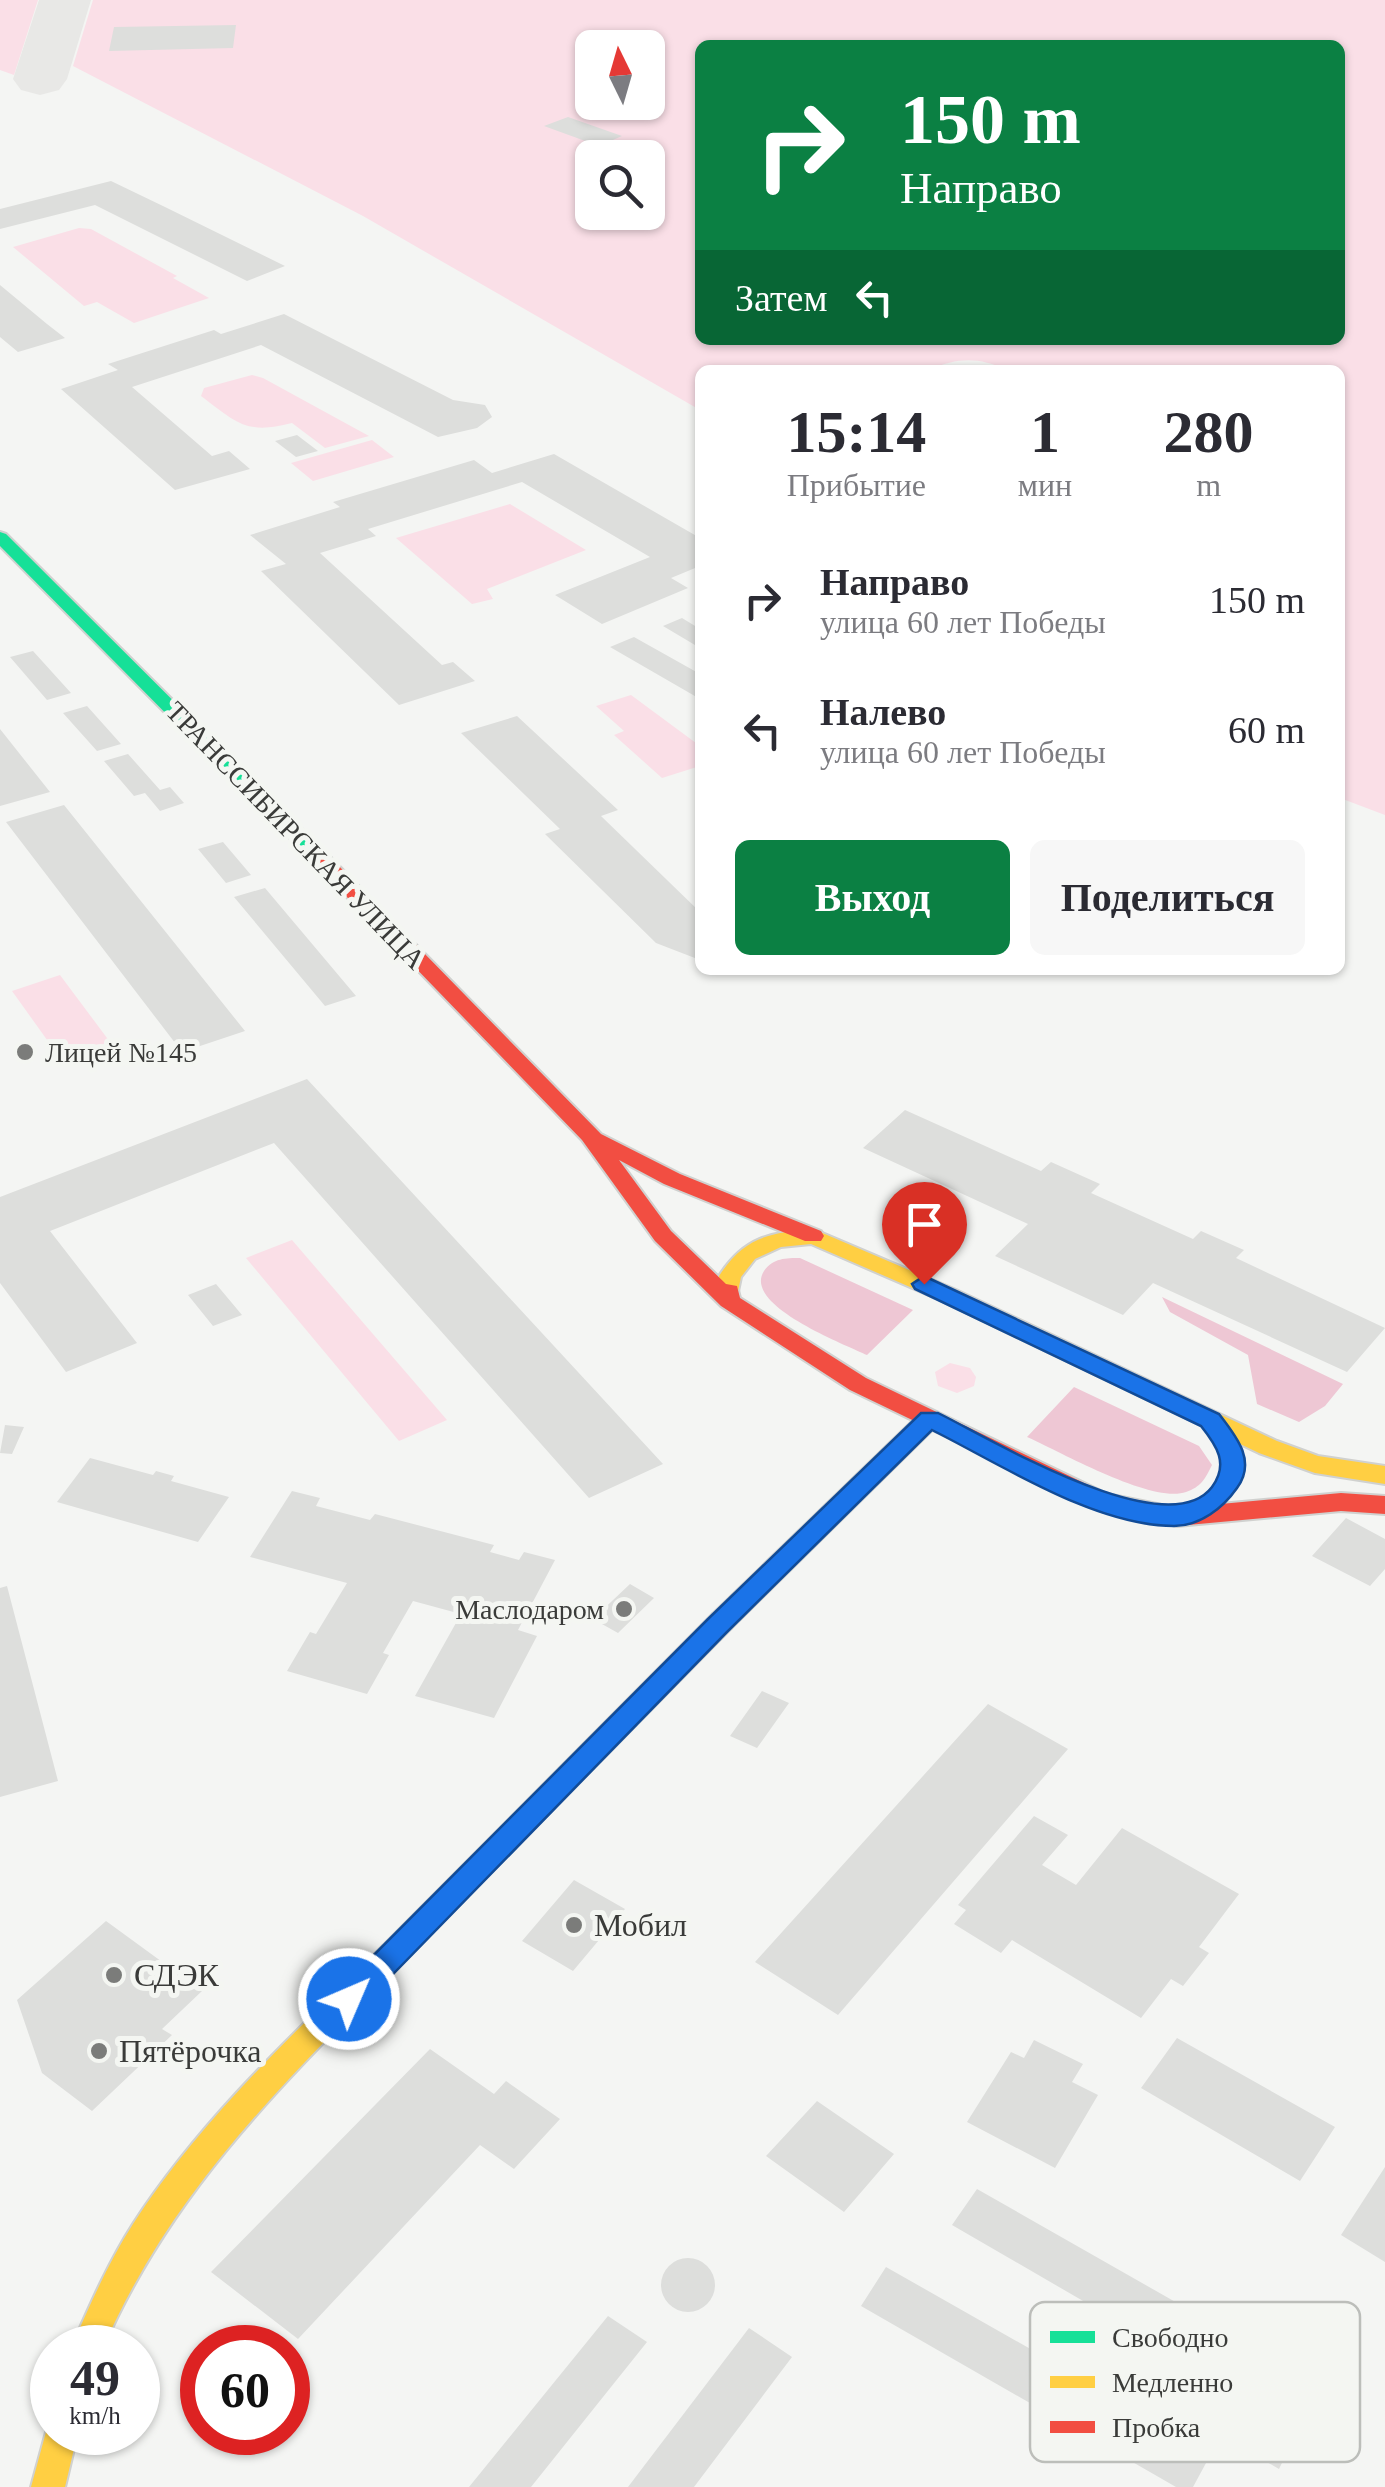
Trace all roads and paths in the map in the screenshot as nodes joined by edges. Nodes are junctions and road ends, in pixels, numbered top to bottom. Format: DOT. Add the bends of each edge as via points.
graph roads {
  1 [pos="0,538"];
  2 [pos="590,1135"];
  3 [pos="812,1236"];
  4 [pos="729,1301"];
  5 [pos="930,1419"];
  6 [pos="1210,1420"];
  7 [pos="1232,1462"];
  8 [pos="1385,1475"];
  9 [pos="1222,1490"];
  10 [pos="1385,1505"];
  11 [pos="1177,1517"];
  12 [pos="95,2325"];
  13 [pos="56,2455"];
  14 [pos="48,2487"];
  1 -- 2 [label="main road, ТРАНССИБИРСКАЯ УЛИЦА"];
  2 -- 3 [label="main road" via="672,1179"];
  2 -- 4 [label="main road" via="663,1236"];
  3 -- 4 [label="main road" via="776,1240 746,1254 730,1276"];
  3 -- 6 [label="main road"];
  4 -- 5 [label="main road" via="858,1384"];
  5 -- 11 [label="main road" via="1102,1502"];
  5 -- 12 [label="main road" via="246,2103 173,2186 130,2248"];
  6 -- 7 [label="main road" via="1231,1447"];
  6 -- 8 [label="main road" via="1315,1464"];
  9 -- 11 [label="main road" via="1213,1503"];
  10 -- 11 [label="main road" via="1341,1502"];
  13 -- 14 [label="main road"];
}
